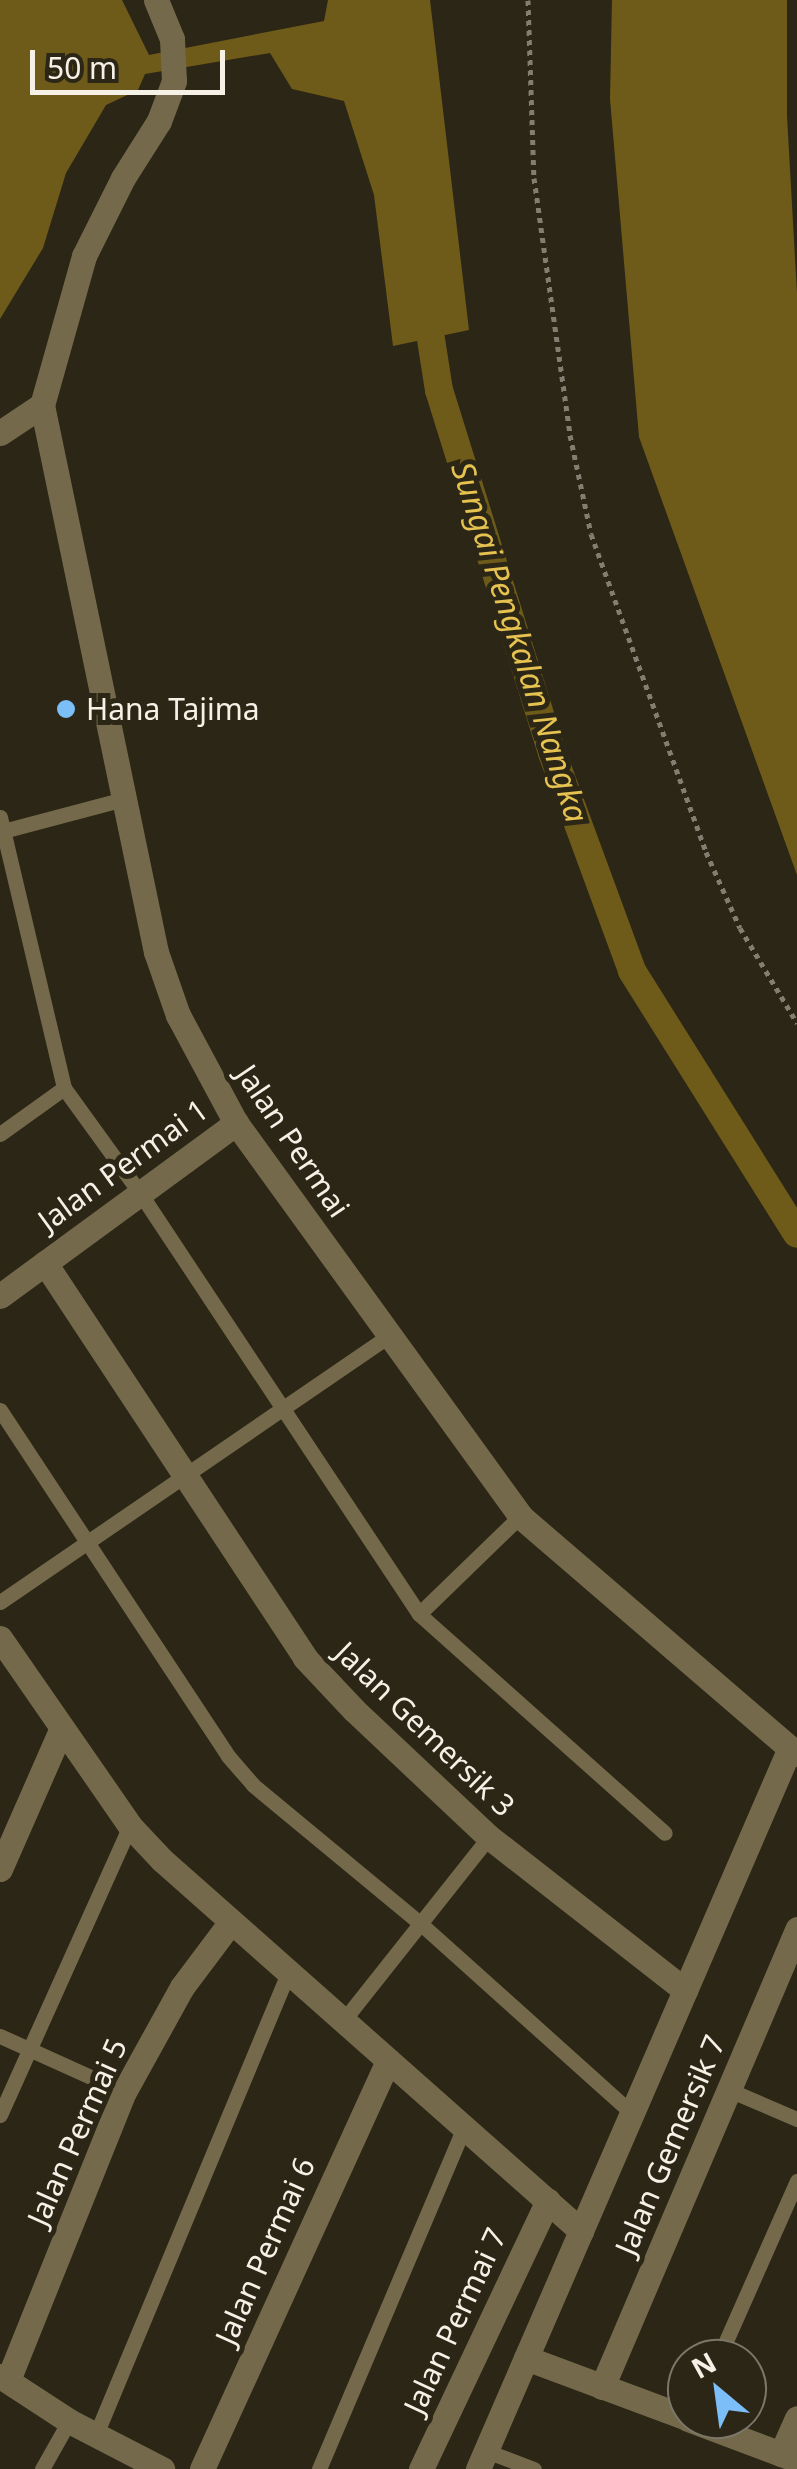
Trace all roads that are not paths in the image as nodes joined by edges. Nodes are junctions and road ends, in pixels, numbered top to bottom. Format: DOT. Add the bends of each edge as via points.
graph roads {
  1 [pos="156,0"];
  2 [pos="42,405"];
  3 [pos="0,433"];
  4 [pos="128,798"];
  5 [pos="2,824"];
  6 [pos="64,1088"];
  7 [pos="236,1123"];
  8 [pos="0,1134"];
  9 [pos="140,1193"];
  10 [pos="45,1263"];
  11 [pos="0,1296"];
  12 [pos="388,1336"];
  13 [pos="283,1408"];
  14 [pos="0,1410"];
  15 [pos="182,1477"];
  16 [pos="520,1516"];
  17 [pos="86,1544"];
  18 [pos="0,1602"];
  19 [pos="418,1614"];
  20 [pos="0,1638"];
  21 [pos="61,1730"];
  22 [pos="793,1752"];
  23 [pos="130,1826"];
  24 [pos="666,1833"];
  25 [pos="489,1837"];
  26 [pos="0,1869"];
  27 [pos="230,1924"];
  28 [pos="421,1924"];
  29 [pos="797,1930"];
  30 [pos="288,1973"];
  31 [pos="685,1990"];
  32 [pos="343,2021"];
  33 [pos="0,2036"];
  34 [pos="30,2050"];
  35 [pos="388,2060"];
  36 [pos="729,2090"];
  37 [pos="124,2092"];
  38 [pos="632,2112"];
  39 [pos="0,2115"];
  40 [pos="797,2119"];
  41 [pos="464,2127"];
  42 [pos="797,2181"];
  43 [pos="548,2200"];
  44 [pos="580,2231"];
  45 [pos="727,2339"];
  46 [pos="526,2358"];
  47 [pos="4,2378"];
  48 [pos="602,2387"];
  49 [pos="667,2411"];
  50 [pos="797,2418"];
  51 [pos="69,2420"];
  52 [pos="96,2432"];
  53 [pos="742,2439"];
  54 [pos="789,2457"];
  55 [pos="482,2460"];
  56 [pos="42,2469"];
  57 [pos="162,2469"];
  58 [pos="202,2469"];
  59 [pos="319,2469"];
  60 [pos="421,2469"];
  61 [pos="534,2469"];
  1 -- 2 [label="street" via="172,39 174,81 84,256"];
  2 -- 3 [label="street"];
  2 -- 4 [label="street, Jalan Permai"];
  4 -- 5 [label="lane"];
  4 -- 7 [label="street, Jalan Permai" via="156,952 178,1014"];
  5 -- 6 [label="lane"];
  6 -- 8 [label="lane"];
  6 -- 9 [label="lane"];
  7 -- 9 [label="street, Jalan Permai 1"];
  7 -- 12 [label="street, Jalan Permai"];
  9 -- 10 [label="street, Jalan Permai 1"];
  9 -- 13 [label="lane"];
  10 -- 11 [label="street, Jalan Permai 1"];
  10 -- 15 [label="street, Jalan Gemersik 3"];
  12 -- 13 [label="lane"];
  12 -- 16 [label="street, Jalan Permai"];
  13 -- 15 [label="lane"];
  13 -- 19 [label="lane"];
  14 -- 17 [label="lane"];
  15 -- 17 [label="lane"];
  15 -- 25 [label="street, Jalan Gemersik 3" via="305,1658"];
  16 -- 19 [label="lane"];
  16 -- 22 [label="street, Jalan Permai"];
  17 -- 18 [label="lane"];
  17 -- 28 [label="lane" via="228,1756"];
  19 -- 24 [label="lane"];
  20 -- 21 [label="street"];
  21 -- 23 [label="street"];
  21 -- 26 [label="street"];
  22 -- 31 [label="street"];
  23 -- 27 [label="street"];
  23 -- 34 [label="lane"];
  25 -- 28 [label="lane"];
  25 -- 31 [label="street, Jalan Gemersik 3"];
  27 -- 30 [label="street"];
  27 -- 37 [label="street, Jalan Permai 5" via="182,1987"];
  28 -- 32 [label="lane"];
  28 -- 38 [label="lane"];
  29 -- 36 [label="street, Jalan Gemersik 7"];
  30 -- 32 [label="street"];
  30 -- 52 [label="lane"];
  31 -- 38 [label="street"];
  32 -- 35 [label="street"];
  33 -- 34 [label="lane"];
  34 -- 37 [label="lane"];
  34 -- 39 [label="lane"];
  35 -- 41 [label="street"];
  35 -- 58 [label="street, Jalan Permai 6"];
  36 -- 40 [label="lane"];
  36 -- 48 [label="street, Jalan Gemersik 7"];
  37 -- 47 [label="street, Jalan Permai 5"];
  38 -- 44 [label="street"];
  41 -- 43 [label="street"];
  41 -- 59 [label="lane"];
  42 -- 45 [label="lane"];
  43 -- 44 [label="street"];
  43 -- 60 [label="street, Jalan Permai 7"];
  44 -- 46 [label="street"];
  46 -- 48 [label="street"];
  46 -- 55 [label="street"];
  47 -- 51 [label="street"];
  48 -- 49 [label="street"];
  50 -- 54 [label="street"];
  51 -- 52 [label="street"];
  51 -- 56 [label="lane"];
  52 -- 57 [label="street"];
  53 -- 54 [label="street"];
  55 -- 61 [label="lane"];
}
